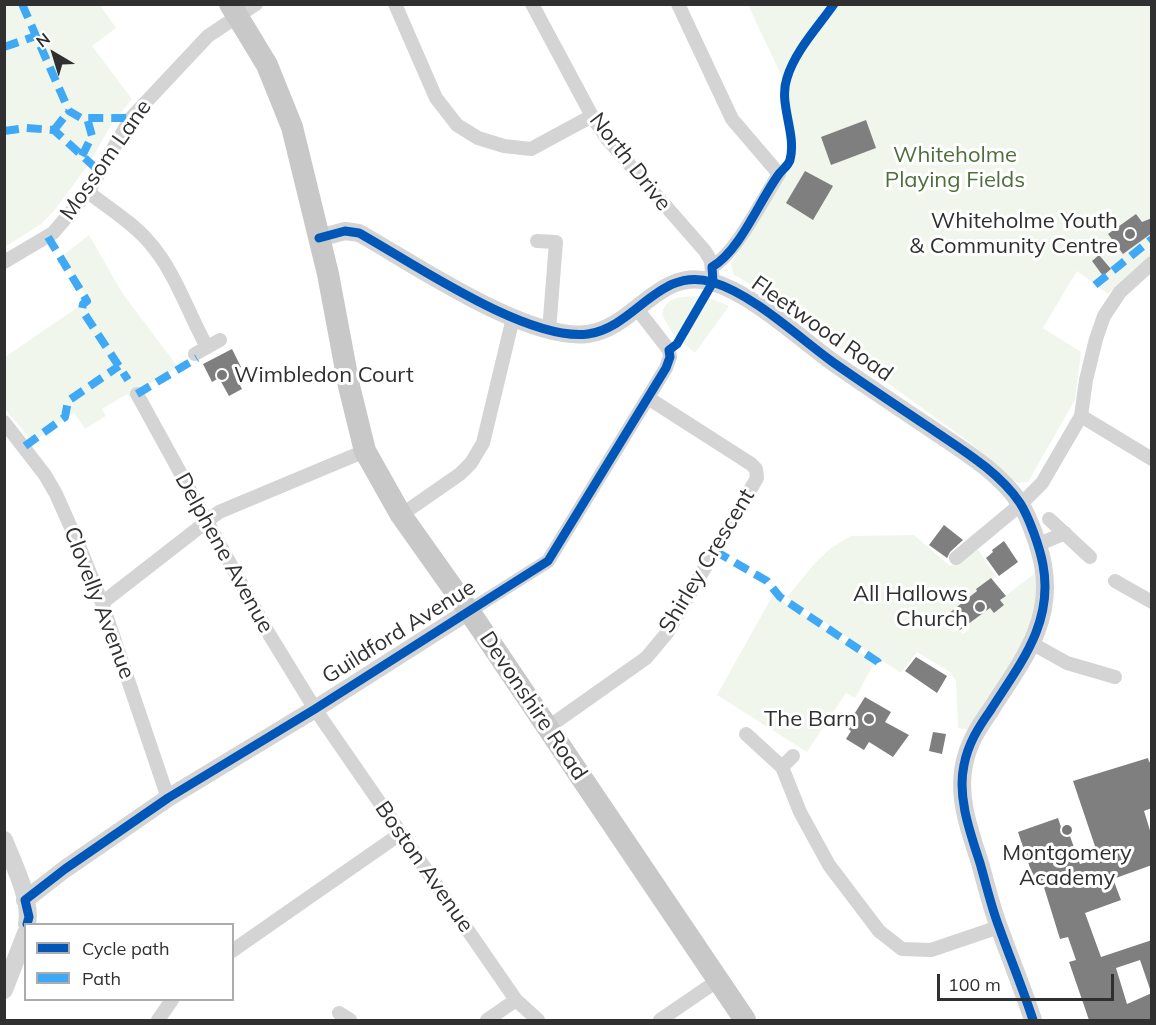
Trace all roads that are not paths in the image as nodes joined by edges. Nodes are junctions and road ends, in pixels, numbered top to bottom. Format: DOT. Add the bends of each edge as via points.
graph roads {
  1 [pos="395,4"];
  2 [pos="532,4"];
  3 [pos="678,4"];
  4 [pos="241,8"];
  5 [pos="592,116"];
  6 [pos="88,192"];
  7 [pos="319,238"];
  8 [pos="537,241"];
  9 [pos="4,262"];
  10 [pos="1152,263"];
  11 [pos="712,275"];
  12 [pos="637,309"];
  13 [pos="513,318"];
  14 [pos="549,331"];
  15 [pos="220,340"];
  16 [pos="137,394"];
  17 [pos="648,398"];
  18 [pos="1081,416"];
  19 [pos="4,422"];
  20 [pos="365,450"];
  21 [pos="1152,459"];
  22 [pos="1021,504"];
  23 [pos="401,515"];
  24 [pos="1049,519"];
  25 [pos="206,521"];
  26 [pos="1065,534"];
  27 [pos="1037,545"];
  28 [pos="1090,557"];
  29 [pos="956,558"];
  30 [pos="1116,586"];
  31 [pos="1152,602"];
  32 [pos="102,603"];
  33 [pos="469,611"];
  34 [pos="1033,644"];
  35 [pos="1099,689"];
  36 [pos="315,709"];
  37 [pos="547,728"];
  38 [pos="746,734"];
  39 [pos="793,756"];
  40 [pos="782,767"];
  41 [pos="168,798"];
  42 [pos="400,834"];
  43 [pos="4,840"];
  44 [pos="27,912"];
  45 [pos="999,927"];
  46 [pos="24,938"];
  47 [pos="234,950"];
  48 [pos="717,981"];
  49 [pos="4,990"];
  50 [pos="516,1000"];
  51 [pos="171,1001"];
  52 [pos="159,1020"];
  53 [pos="487,1020"];
  54 [pos="538,1020"];
  55 [pos="660,1020"];
  56 [pos="745,1020"];
  57 [pos="1033,1020"];
  1 -- 5 [label="street" via="436,98 457,125 478,138 531,149"];
  2 -- 5 [label="street, North Drive"];
  3 -- 11 [label="street" via="732,119 779,174"];
  4 -- 6 [label="street, Mossom Lane" via="208,36 131,118"];
  4 -- 7 [label="main road" via="292,127"];
  5 -- 11 [label="street, North Drive" via="705,251"];
  6 -- 9 [label="street, Mossom Lane" via="53,234"];
  6 -- 15 [label="street" via="149,242 171,275 201,351"];
  7 -- 13 [label="street, Fleetwood Road" via="345,231 359,233"];
  7 -- 20 [label="main road, Devonshire Road"];
  8 -- 14 [label="street" via="562,242"];
  10 -- 18 [label="street" via="1120,292 1104,316 1086,380"];
  11 -- 12 [label="street, Fleetwood Road" via="669,285"];
  11 -- 22 [label="street, Fleetwood Road" via="950,441 987,469"];
  12 -- 14 [label="street, Fleetwood Road" via="601,331 575,335"];
  12 -- 17 [label="street, Guildford Avenue" via="670,357"];
  13 -- 14 [label="street, Fleetwood Road"];
  13 -- 23 [label="street" via="483,443 460,474"];
  16 -- 25 [label="street, Delphene Avenue"];
  17 -- 33 [label="street, Guildford Avenue" via="548,561"];
  17 -- 37 [label="street, Shirley Crescent" via="751,464 757,478 667,633 646,658"];
  18 -- 21 [label="street"];
  18 -- 22 [label="street" via="1042,483"];
  19 -- 32 [label="street, Clovelly Avenue" via="56,494"];
  20 -- 23 [label="main road, Devonshire Road"];
  20 -- 25 [label="street" via="238,503"];
  22 -- 27 [label="street"];
  22 -- 29 [label="street"];
  23 -- 33 [label="main road, Devonshire Road"];
  24 -- 26 [label="street"];
  25 -- 32 [label="street"];
  25 -- 36 [label="street, Delphene Avenue"];
  26 -- 27 [label="street"];
  26 -- 28 [label="street"];
  27 -- 34 [label="street" via="1045,584 1043,614"];
  30 -- 31 [label="street"];
  32 -- 41 [label="street, Clovelly Avenue"];
  33 -- 36 [label="street, Guildford Avenue"];
  33 -- 37 [label="main road, Devonshire Road"];
  34 -- 35 [label="street" via="1067,663 1109,676"];
  34 -- 45 [label="street" via="973,737 964,765 966,816"];
  36 -- 41 [label="street, Guildford Avenue"];
  36 -- 42 [label="street, Boston Avenue"];
  37 -- 48 [label="main road, Devonshire Road"];
  38 -- 40 [label="street"];
  39 -- 40 [label="street"];
  40 -- 45 [label="street" via="800,812 829,865 879,932 902,950 931,950"];
  41 -- 44 [label="street, Guildford Avenue" via="65,869"];
  42 -- 47 [label="street"];
  42 -- 50 [label="street, Boston Avenue"];
  43 -- 44 [label="street"];
  45 -- 57 [label="street"];
  46 -- 49 [label="street"];
  48 -- 55 [label="street"];
  48 -- 56 [label="main road, Devonshire Road"];
  50 -- 53 [label="street"];
  50 -- 54 [label="street, Boston Avenue"];
  51 -- 52 [label="street"];
}
